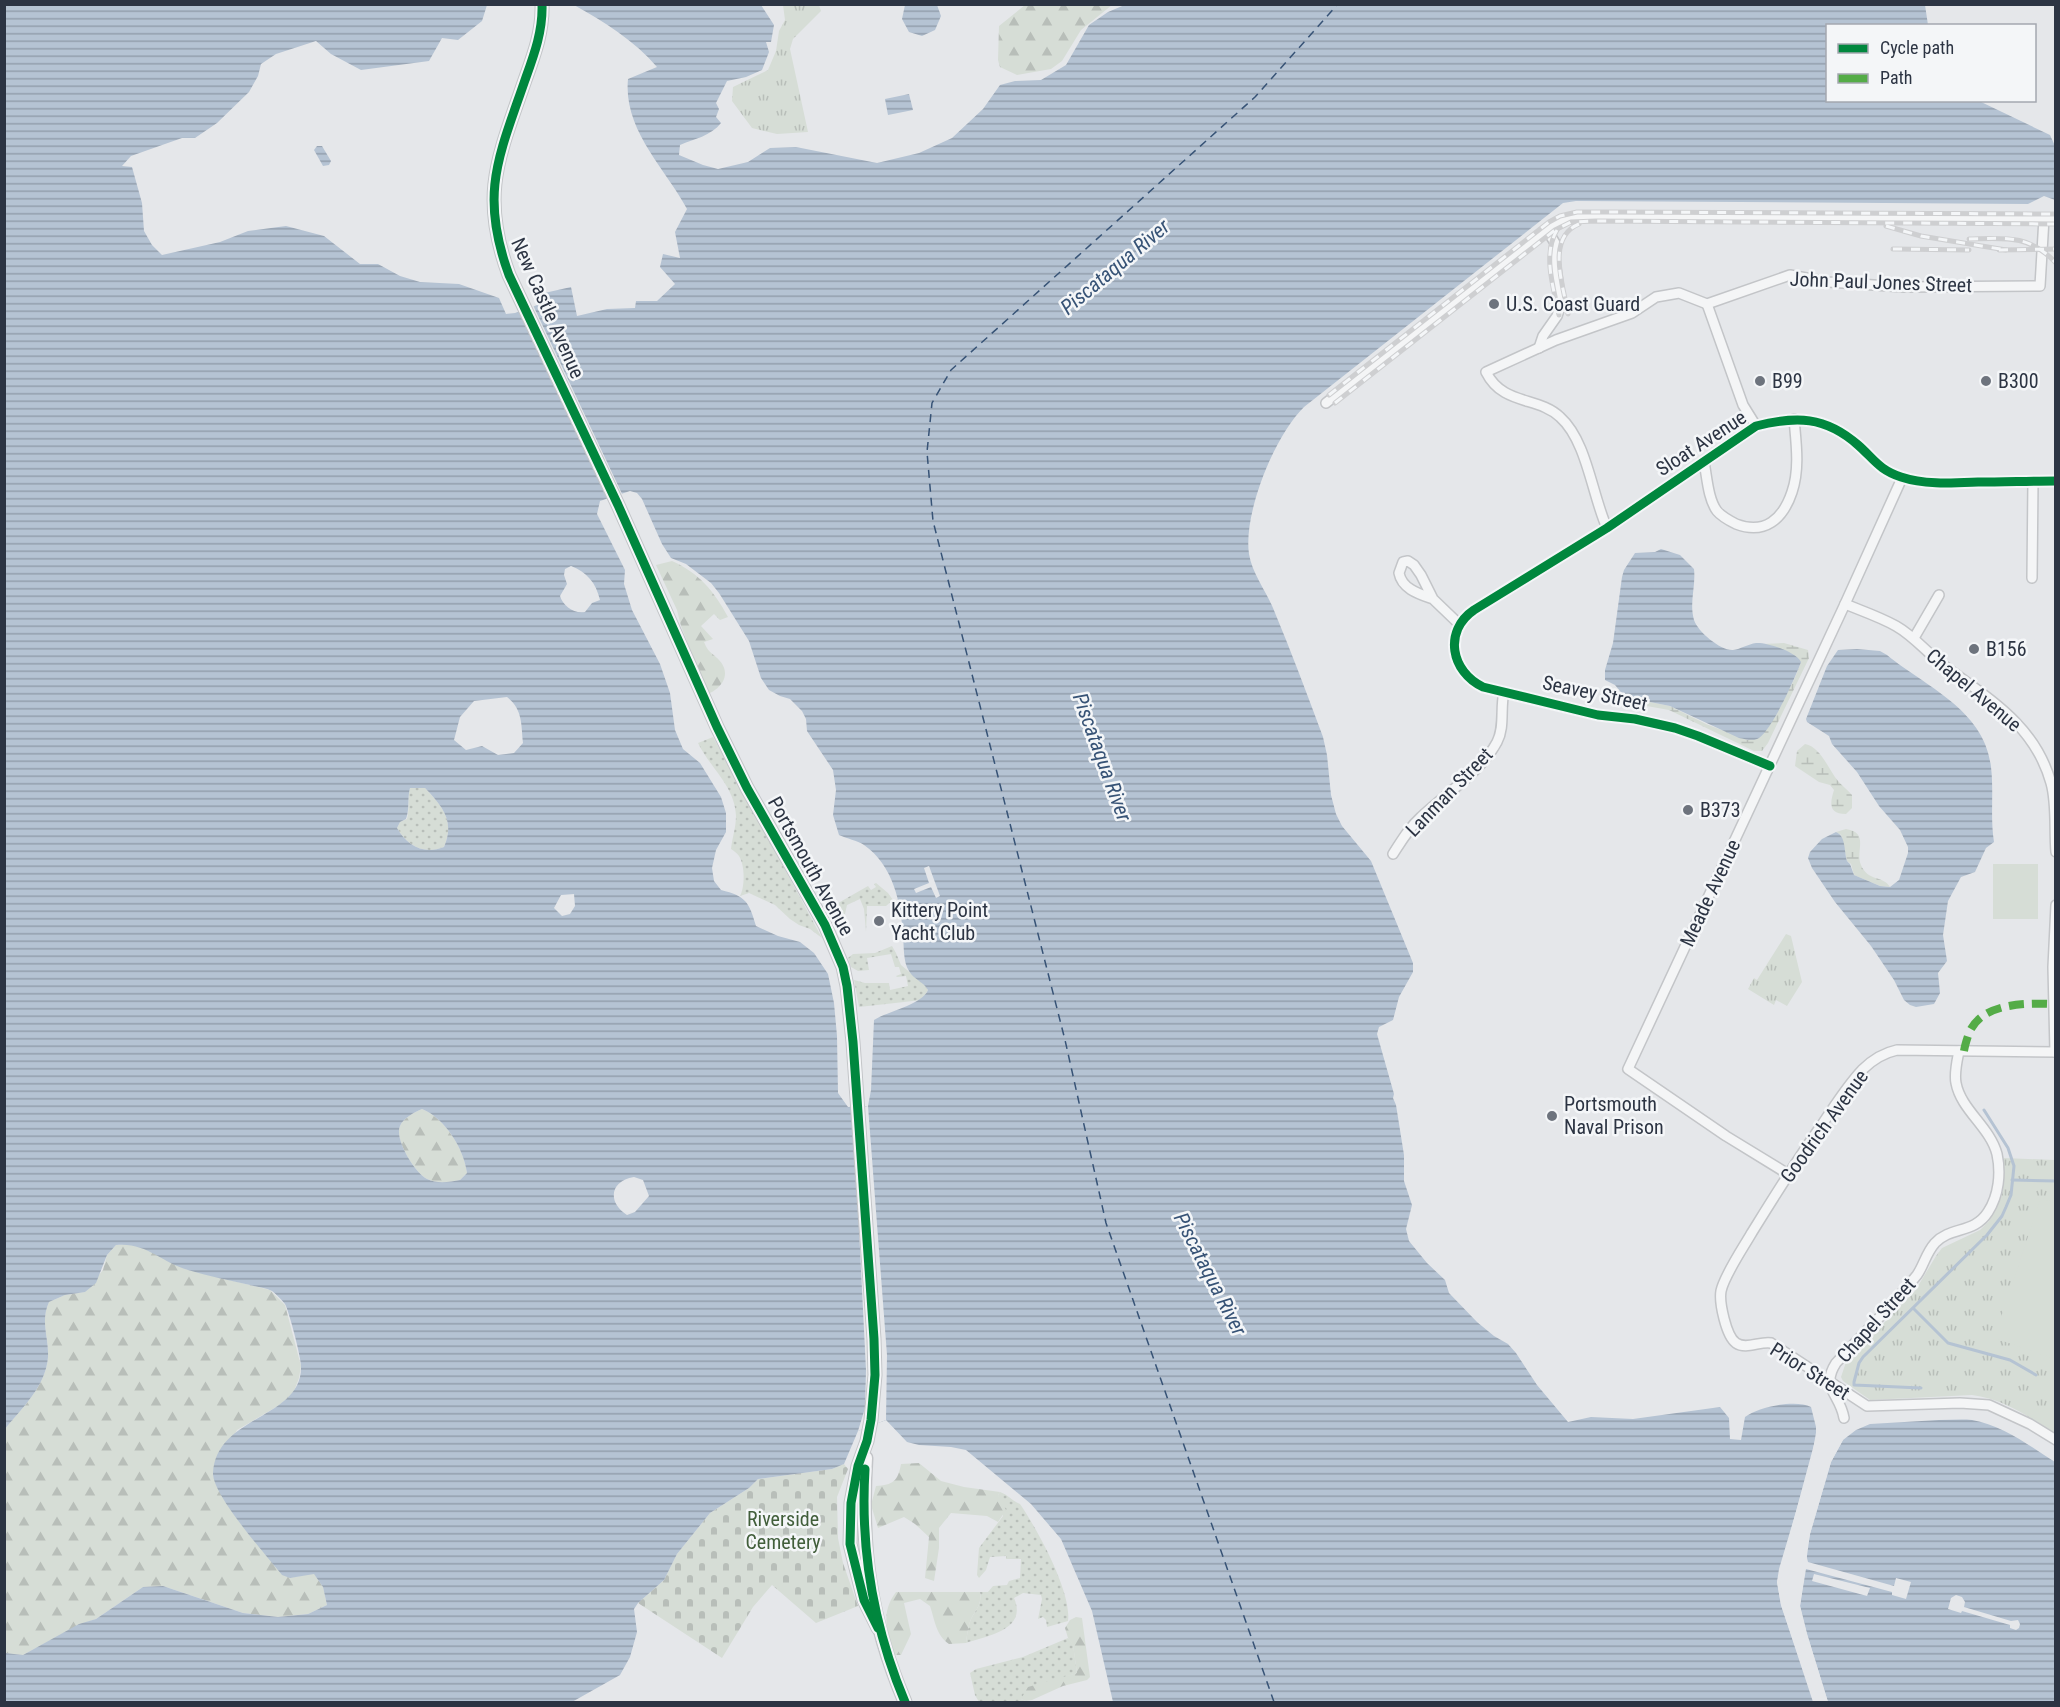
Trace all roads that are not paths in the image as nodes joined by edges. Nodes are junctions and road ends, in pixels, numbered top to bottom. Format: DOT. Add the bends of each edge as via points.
graph roads {
  1 [pos="542,4"];
  2 [pos="2044,218"];
  3 [pos="2055,219"];
  4 [pos="1547,230"];
  5 [pos="1707,304"];
  6 [pos="1539,348"];
  7 [pos="1326,403"];
  8 [pos="577,416"];
  9 [pos="1794,419"];
  10 [pos="1756,426"];
  11 [pos="1704,462"];
  12 [pos="1902,477"];
  13 [pos="2033,481"];
  14 [pos="2055,481"];
  15 [pos="1607,528"];
  16 [pos="2032,578"];
  17 [pos="1939,595"];
  18 [pos="1433,599"];
  19 [pos="1845,604"];
  20 [pos="1459,624"];
  21 [pos="1914,638"];
  22 [pos="1504,692"];
  23 [pos="1770,766"];
  24 [pos="2055,852"];
  25 [pos="1393,854"];
  26 [pos="2055,905"];
  27 [pos="1959,1051"];
  28 [pos="2055,1052"];
  29 [pos="1788,1174"];
  30 [pos="1721,1290"];
  31 [pos="1828,1382"];
  32 [pos="1844,1418"];
  33 [pos="2055,1440"];
  34 [pos="905,1702"];
  1 -- 8 [label="main road, New Castle Avenue" via="536,48 498,158 494,221 500,247 523,302"];
  2 -- 3 [label="street"];
  2 -- 4 [label="street" via="1596,216 1568,219"];
  2 -- 5 [label="street, John Paul Jones Street" via="2040,286 1904,287 1790,275"];
  4 -- 6 [label="street" via="1555,243 1561,304"];
  4 -- 7 [label="street"];
  5 -- 6 [label="street" via="1670,293 1632,313"];
  5 -- 10 [label="street" via="1743,405"];
  6 -- 15 [label="street" via="1486,372 1498,389 1562,418 1582,454"];
  8 -- 34 [label="main road, Portsmouth Avenue" via="722,737 825,925 843,967 853,1042 874,1339 864,1524 878,1628"];
  9 -- 10 [label="street, Sloat Avenue"];
  9 -- 11 [label="street" via="1796,466 1792,491 1778,518 1767,526 1741,526 1719,513 1712,500"];
  9 -- 12 [label="street, Sloat Avenue" via="1812,420 1838,431 1878,466"];
  10 -- 11 [label="street, Sloat Avenue"];
  11 -- 15 [label="street, Sloat Avenue"];
  12 -- 13 [label="street, Sloat Avenue" via="1941,483"];
  12 -- 19 [label="street, Meade Avenue"];
  13 -- 14 [label="street, Sloat Avenue"];
  13 -- 16 [label="street"];
  15 -- 20 [label="street, Sloat Avenue" via="1474,610"];
  17 -- 21 [label="street"];
  18 -- 20 [label="street"];
  19 -- 21 [label="street, Chapel Avenue" via="1895,625"];
  19 -- 23 [label="street, Meade Avenue"];
  20 -- 22 [label="street, Seavey Street" via="1454,648 1463,672 1476,684"];
  21 -- 24 [label="street, Chapel Avenue" via="1944,666 2005,710 2029,736 2051,784"];
  22 -- 23 [label="street, Seavey Street" via="1598,715 1675,728"];
  22 -- 25 [label="street, Lanman Street" via="1501,732 1492,749 1454,790 1406,832"];
  23 -- 29 [label="street, Meade Avenue" via="1628,1069"];
  26 -- 28 [label="street"];
  27 -- 28 [label="street, Goodrich Avenue"];
  27 -- 29 [label="street, Goodrich Avenue" via="1897,1050 1871,1062 1839,1099"];
  27 -- 31 [label="street, Chapel Street" via="1956,1086 1996,1153 1996,1197 1981,1221 1936,1242 1917,1274 1836,1363"];
  29 -- 30 [label="street, Goodrich Avenue"];
  30 -- 31 [label="street, Prior Street" via="1726,1325 1733,1341 1744,1346 1771,1343"];
  31 -- 32 [label="street, Chapel Street"];
  31 -- 33 [label="street, Prior Street" via="1867,1406 1989,1405"];
}
